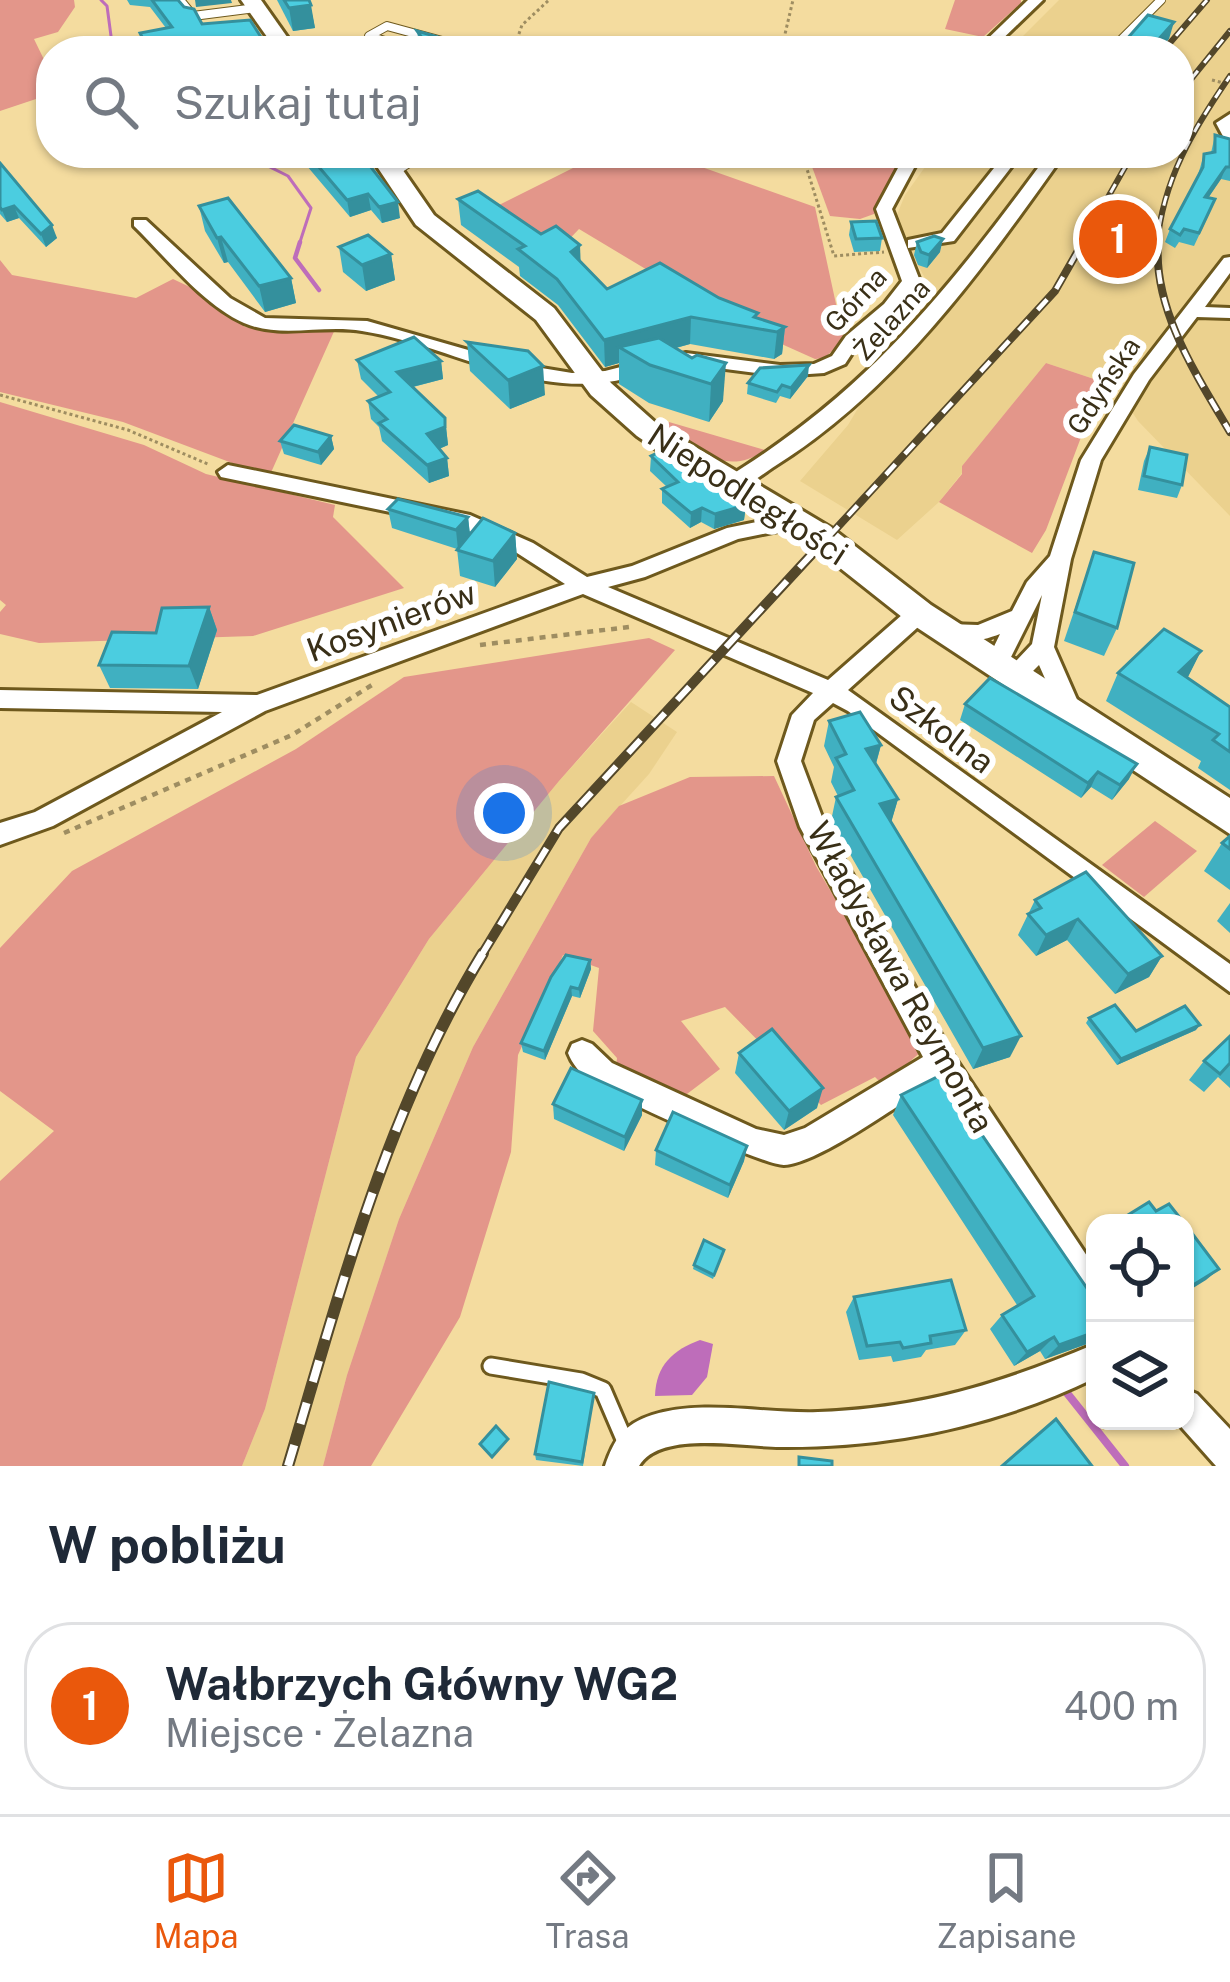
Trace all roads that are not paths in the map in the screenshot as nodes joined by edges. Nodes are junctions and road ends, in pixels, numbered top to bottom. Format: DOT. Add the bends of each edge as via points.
graph roads {
  1 [pos="180,0"];
  2 [pos="1036,0"];
  3 [pos="1161,0"];
  4 [pos="258,15"];
  5 [pos="204,16"];
  6 [pos="208,31"];
  7 [pos="370,36"];
  8 [pos="417,36"];
  9 [pos="998,36"];
  10 [pos="1125,36"];
  11 [pos="1230,118"];
  12 [pos="1230,137"];
  13 [pos="388,168"];
  14 [pos="906,168"];
  15 [pos="1002,168"];
  16 [pos="1046,168"];
  17 [pos="140,223"];
  18 [pos="900,245"];
  19 [pos="1230,262"];
  20 [pos="1191,312"];
  21 [pos="1230,313"];
  22 [pos="595,379"];
  23 [pos="228,472"];
  24 [pos="730,485"];
  25 [pos="791,522"];
  26 [pos="1060,559"];
  27 [pos="584,585"];
  28 [pos="919,613"];
  29 [pos="1016,618"];
  30 [pos="949,632"];
  31 [pos="1043,647"];
  32 [pos="1006,669"];
  33 [pos="828,690"];
  34 [pos="0,699"];
  35 [pos="258,704"];
  36 [pos="1070,711"];
  37 [pos="1230,818"];
  38 [pos="0,834"];
  39 [pos="1230,980"];
  40 [pos="582,1053"];
  41 [pos="941,1062"];
  42 [pos="1086,1283"];
  43 [pos="491,1366"];
  44 [pos="1086,1366"];
  45 [pos="1194,1416"];
  46 [pos="1230,1455"];
  47 [pos="625,1457"];
  1 -- 5 [label="lane" via="193,16"];
  2 -- 9 [label="street"];
  3 -- 10 [label="lane"];
  4 -- 5 [label="lane"];
  5 -- 6 [label="lane"];
  7 -- 8 [label="lane" via="387,26"];
  11 -- 12 [label="street" via="1223,123"];
  13 -- 22 [label="main road, Niepodległości" via="425,220 545,314"];
  14 -- 18 [label="street, Żelazna" via="884,209"];
  15 -- 18 [label="street, Górna" via="948,237"];
  16 -- 24 [label="street, Żelazna" via="901,354 800,442"];
  17 -- 22 [label="street" via="245,317 271,326 367,326 491,362"];
  18 -- 22 [label="street, Górna" via="910,281 904,293 833,363 773,370 688,359"];
  19 -- 20 [label="street, Gdyńska"];
  20 -- 21 [label="street"];
  20 -- 26 [label="street, Gdyńska" via="1091,460"];
  22 -- 24 [label="main road, Niepodległości" via="647,430"];
  23 -- 27 [label="street, Szkolna" via="463,520"];
  24 -- 25 [label="main road, Niepodległości"];
  25 -- 27 [label="street, Kosynierów" via="734,533"];
  25 -- 28 [label="main road, Niepodległości"];
  26 -- 29 [label="street, Gdyńska"];
  26 -- 31 [label="street, Gdyńska"];
  27 -- 33 [label="street, Szkolna"];
  27 -- 35 [label="street, Kosynierów"];
  28 -- 30 [label="main road, Niepodległości"];
  28 -- 33 [label="street, Władysława Reymonta"];
  29 -- 30 [label="street" via="980,633"];
  29 -- 32 [label="street, Gdyńska"];
  30 -- 32 [label="main road, Niepodległości"];
  31 -- 32 [label="street"];
  31 -- 36 [label="street"];
  32 -- 36 [label="main road, Niepodległości"];
  33 -- 39 [label="street, Szkolna"];
  33 -- 41 [label="street, Władysława Reymonta" via="805,715 789,761 813,826"];
  34 -- 35 [label="street, Kosynierów"];
  35 -- 38 [label="street" via="44,819"];
  36 -- 37 [label="main road, Niepodległości"];
  40 -- 41 [label="street" via="602,1073 784,1150"];
  41 -- 42 [label="street, Władysława Reymonta"];
  43 -- 47 [label="lane" via="603,1390"];
  44 -- 47 [label="street" via="983,1408 855,1428 672,1427 639,1436"];
  45 -- 46 [label="street"];
}
